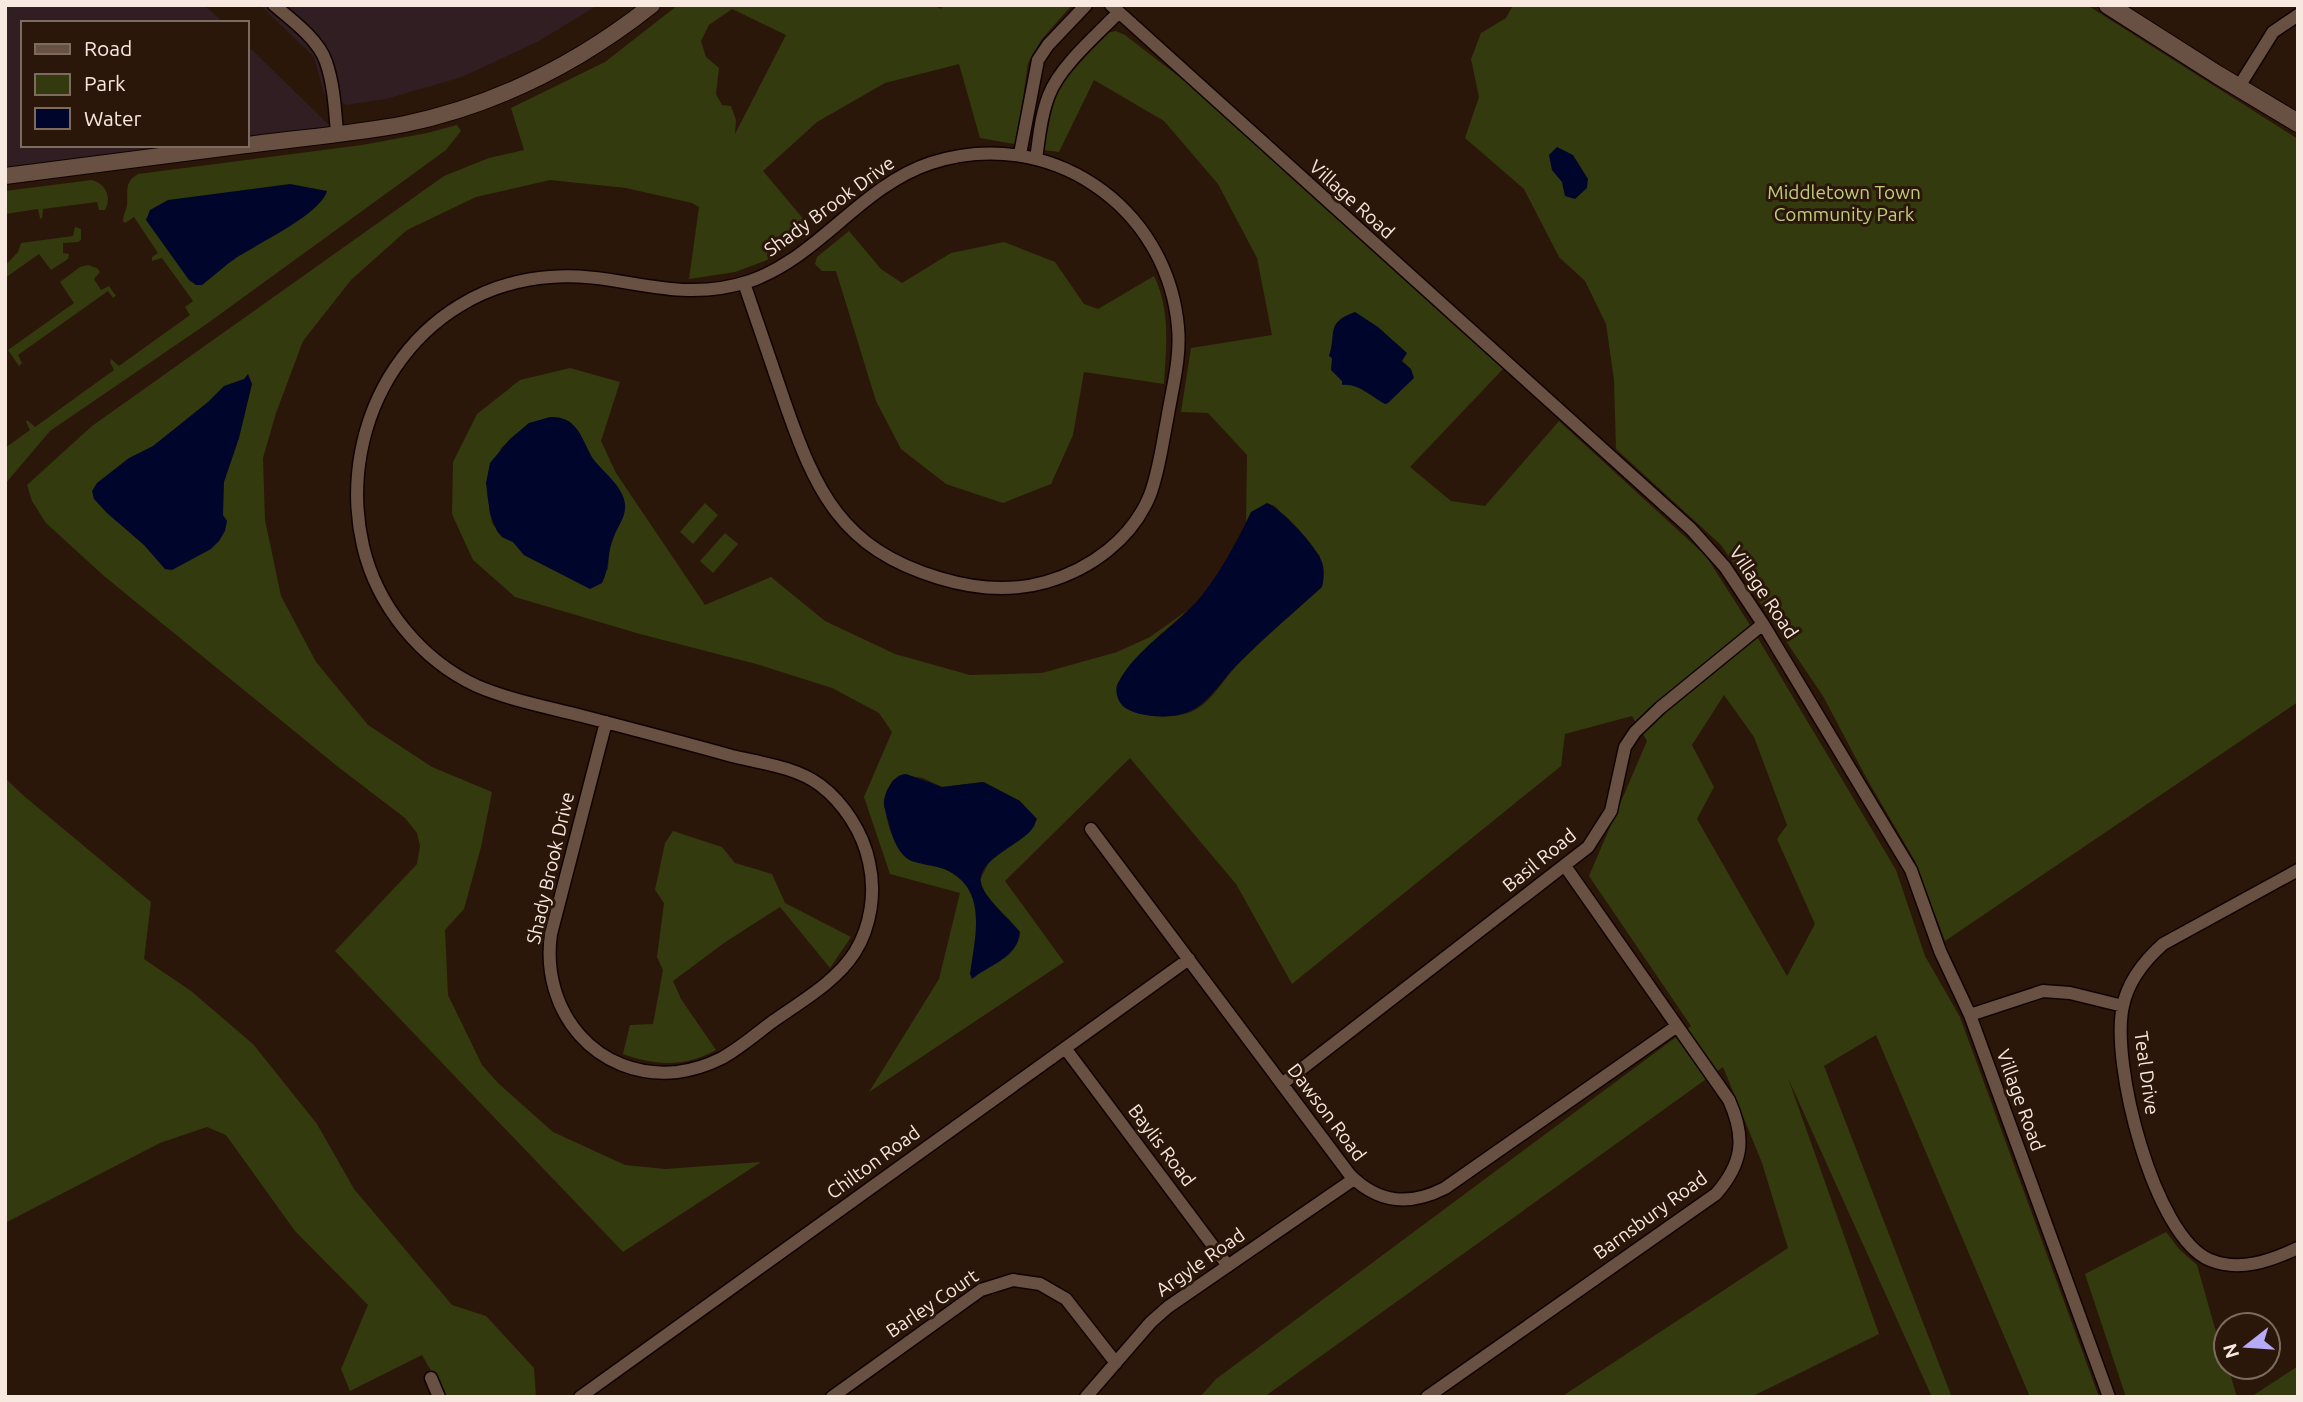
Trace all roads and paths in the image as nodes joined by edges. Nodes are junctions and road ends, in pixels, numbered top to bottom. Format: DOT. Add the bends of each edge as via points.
graph roads {
  1 [pos="274,5"];
  2 [pos="652,5"];
  3 [pos="1086,5"];
  4 [pos="2108,5"];
  5 [pos="1114,9"];
  6 [pos="2298,15"];
  7 [pos="2238,88"];
  8 [pos="2298,122"];
  9 [pos="337,133"];
  10 [pos="248,145"];
  11 [pos="230,147"];
  12 [pos="1020,154"];
  13 [pos="1036,159"];
  14 [pos="5,176"];
  15 [pos="744,283"];
  16 [pos="1763,624"];
  17 [pos="606,722"];
  18 [pos="1091,829"];
  19 [pos="1565,866"];
  20 [pos="2298,870"];
  21 [pos="1189,959"];
  22 [pos="2123,1006"];
  23 [pos="1970,1016"];
  24 [pos="1677,1026"];
  25 [pos="1065,1048"];
  26 [pos="1282,1084"];
  27 [pos="1354,1179"];
  28 [pos="2298,1248"];
  29 [pos="1228,1266"];
  30 [pos="1116,1363"];
  31 [pos="430,1378"];
  32 [pos="1432,1395"];
  33 [pos="439,1397"];
  34 [pos="580,1397"];
  35 [pos="832,1397"];
  36 [pos="1086,1397"];
  37 [pos="2109,1397"];
  1 -- 9 [label="street" via="323,54 332,81"];
  2 -- 9 [label="street" via="552,71 489,99 408,123"];
  3 -- 12 [label="street" via="1038,61"];
  4 -- 7 [label="main road"];
  5 -- 13 [label="street" via="1053,86"];
  5 -- 16 [label="street, Village Road" via="1691,529 1726,566"];
  6 -- 7 [label="street" via="2273,32"];
  7 -- 8 [label="main road"];
  9 -- 10 [label="street"];
  11 -- 14 [label="street"];
  12 -- 13 [label="street, Shady Brook Drive"];
  12 -- 15 [label="street, Shady Brook Drive" via="969,154 915,169 873,195 787,264"];
  13 -- 15 [label="street, Shady Brook Drive" via="1091,182 1137,223 1172,295 1179,331 1178,359 1154,484 1143,511 1123,538 1097,560 1067,576 1028,587 984,588 945,580 907,567 855,531 817,484 803,454"];
  15 -- 17 [label="street, Shady Brook Drive" via="680,291 565,276 495,289 453,310 418,339 397,363 369,417 356,484 358,523 366,561 395,617 419,646 471,683"];
  16 -- 19 [label="street, Basil Road" via="1634,732 1625,747 1608,818 1588,847"];
  16 -- 23 [label="street, Village Road" via="1911,870"];
  17 -- 17 [label="street, Shady Brook Drive" via="815,781 848,814 871,868 872,899 866,929 853,956 833,977 747,1041 702,1067 652,1072 623,1065 578,1035 556,994 550,971 551,934"];
  18 -- 21 [label="street, Dawson Road"];
  19 -- 24 [label="street, Barnsbury Road"];
  19 -- 26 [label="street, Basil Road"];
  20 -- 22 [label="street, Teal Drive" via="2162,944 2139,970"];
  21 -- 25 [label="street, Chilton Road"];
  21 -- 26 [label="street, Dawson Road"];
  22 -- 23 [label="street" via="2043,991"];
  22 -- 28 [label="street, Teal Drive" via="2123,1063 2137,1131 2160,1196 2182,1238 2210,1260 2239,1266"];
  23 -- 37 [label="street, Village Road"];
  24 -- 27 [label="street, Dawson Road" via="1430,1196 1387,1198"];
  24 -- 32 [label="street, Barnsbury Road" via="1737,1117 1741,1140 1726,1182 1716,1194"];
  25 -- 29 [label="street, Baylis Road"];
  25 -- 34 [label="street, Chilton Road"];
  26 -- 27 [label="street, Dawson Road"];
  27 -- 29 [label="street, Argyle Road"];
  29 -- 30 [label="street, Argyle Road" via="1151,1322"];
  30 -- 35 [label="street, Barley Court" via="1066,1299 1040,1284 1013,1280 981,1290"];
  30 -- 36 [label="street, Argyle Road"];
  31 -- 33 [label="street"];
}
